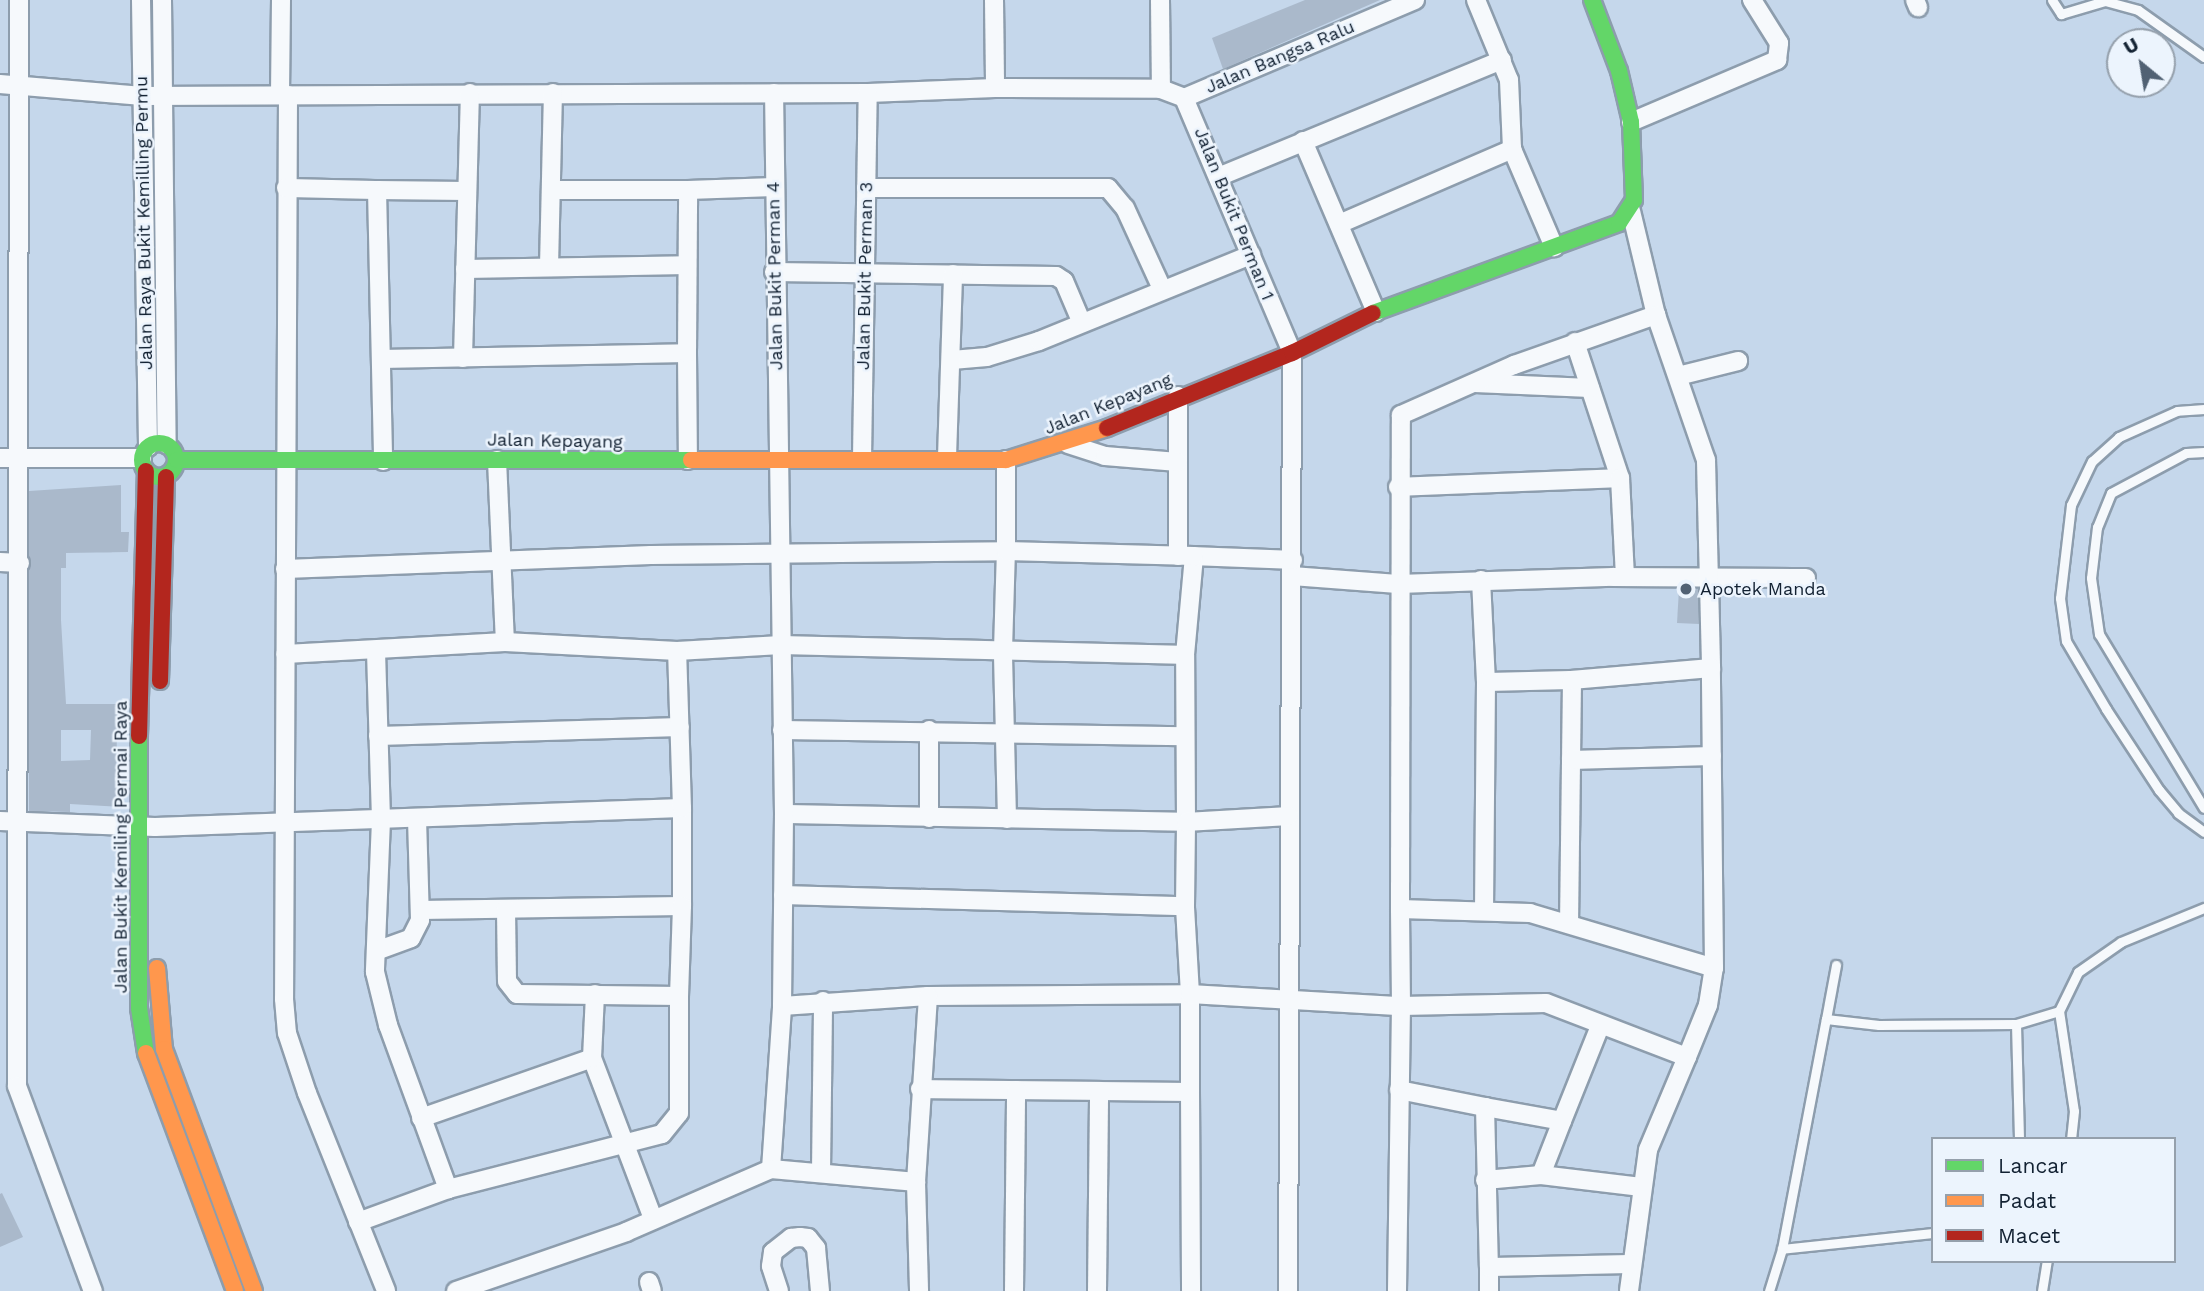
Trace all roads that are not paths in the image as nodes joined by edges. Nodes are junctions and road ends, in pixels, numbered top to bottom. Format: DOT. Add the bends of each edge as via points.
graph roads {
  1 [pos="19,0"];
  2 [pos="141,0"];
  3 [pos="162,0"];
  4 [pos="281,0"];
  5 [pos="994,0"];
  6 [pos="1160,0"];
  7 [pos="1415,0"];
  8 [pos="1476,0"];
  9 [pos="1592,0"];
  10 [pos="1752,0"];
  11 [pos="2052,0"];
  12 [pos="2204,57"];
  13 [pos="1502,60"];
  14 [pos="0,84"];
  15 [pos="20,84"];
  16 [pos="995,88"];
  17 [pos="1161,89"];
  18 [pos="470,93"];
  19 [pos="553,93"];
  20 [pos="774,93"];
  21 [pos="868,93"];
  22 [pos="284,95"];
  23 [pos="142,96"];
  24 [pos="163,96"];
  25 [pos="1184,98"];
  26 [pos="1631,122"];
  27 [pos="1303,141"];
  28 [pos="1512,149"];
  29 [pos="1219,177"];
  30 [pos="774,187"];
  31 [pos="286,188"];
  32 [pos="866,188"];
  33 [pos="377,190"];
  34 [pos="551,190"];
  35 [pos="688,190"];
  36 [pos="466,191"];
  37 [pos="1631,211"];
  38 [pos="1339,224"];
  39 [pos="1554,247"];
  40 [pos="1251,255"];
  41 [pos="687,265"];
  42 [pos="549,267"];
  43 [pos="465,269"];
  44 [pos="774,272"];
  45 [pos="864,273"];
  46 [pos="953,274"];
  47 [pos="1162,289"];
  48 [pos="1376,312"];
  49 [pos="1656,315"];
  50 [pos="1081,321"];
  51 [pos="1575,342"];
  52 [pos="687,353"];
  53 [pos="1292,353"];
  54 [pos="8,354"];
  55 [pos="463,358"];
  56 [pos="382,359"];
  57 [pos="952,360"];
  58 [pos="1738,361"];
  59 [pos="1678,376"];
  60 [pos="1470,383"];
  61 [pos="1590,388"];
  62 [pos="1178,396"];
  63 [pos="2204,409"];
  64 [pos="167,444"];
  65 [pos="1068,444"];
  66 [pos="2204,452"];
  67 [pos="947,457"];
  68 [pos="7,458"];
  69 [pos="778,458"];
  70 [pos="862,458"];
  71 [pos="145,459"];
  72 [pos="177,460"];
  73 [pos="497,460"];
  74 [pos="688,460"];
  75 [pos="1006,460"];
  76 [pos="285,461"];
  77 [pos="383,461"];
  78 [pos="1178,462"];
  79 [pos="166,477"];
  80 [pos="1620,478"];
  81 [pos="1398,487"];
  82 [pos="1006,551"];
  83 [pos="780,553"];
  84 [pos="1186,556"];
  85 [pos="0,562"];
  86 [pos="504,562"];
  87 [pos="20,563"];
  88 [pos="1292,568"];
  89 [pos="285,569"];
  90 [pos="1710,577"];
  91 [pos="1625,578"];
  92 [pos="1806,578"];
  93 [pos="1481,580"];
  94 [pos="1398,584"];
  95 [pos="505,642"];
  96 [pos="781,645"];
  97 [pos="1003,650"];
  98 [pos="376,651"];
  99 [pos="677,651"];
  100 [pos="9,653"];
  101 [pos="285,654"];
  102 [pos="1185,655"];
  103 [pos="1711,668"];
  104 [pos="1572,680"];
  105 [pos="1486,682"];
  106 [pos="159,701"];
  107 [pos="680,727"];
  108 [pos="782,730"];
  109 [pos="929,730"];
  110 [pos="1007,731"];
  111 [pos="9,733"];
  112 [pos="378,736"];
  113 [pos="1184,736"];
  114 [pos="1712,756"];
  115 [pos="1571,760"];
  116 [pos="157,771"];
  117 [pos="682,808"];
  118 [pos="2204,808"];
  119 [pos="784,814"];
  120 [pos="1289,816"];
  121 [pos="929,818"];
  122 [pos="1007,819"];
  123 [pos="381,820"];
  124 [pos="417,820"];
  125 [pos="9,821"];
  126 [pos="284,821"];
  127 [pos="1186,822"];
  128 [pos="146,826"];
  129 [pos="2204,832"];
  130 [pos="783,895"];
  131 [pos="682,906"];
  132 [pos="1185,906"];
  133 [pos="2204,908"];
  134 [pos="506,909"];
  135 [pos="1400,909"];
  136 [pos="1484,909"];
  137 [pos="419,910"];
  138 [pos="8,912"];
  139 [pos="1569,924"];
  140 [pos="376,951"];
  141 [pos="1836,965"];
  142 [pos="1714,968"];
  143 [pos="8,990"];
  144 [pos="595,994"];
  145 [pos="1190,994"];
  146 [pos="679,996"];
  147 [pos="928,996"];
  148 [pos="822,1001"];
  149 [pos="1289,1002"];
  150 [pos="782,1006"];
  151 [pos="1401,1006"];
  152 [pos="2059,1011"];
  153 [pos="1826,1018"];
  154 [pos="2016,1024"];
  155 [pos="1600,1026"];
  156 [pos="1687,1057"];
  157 [pos="592,1058"];
  158 [pos="8,1089"];
  159 [pos="920,1089"];
  160 [pos="1016,1090"];
  161 [pos="1399,1090"];
  162 [pos="1099,1091"];
  163 [pos="1190,1092"];
  164 [pos="1485,1107"];
  165 [pos="421,1118"];
  166 [pos="1562,1122"];
  167 [pos="2019,1137"];
  168 [pos="2071,1137"];
  169 [pos="624,1144"];
  170 [pos="771,1169"];
  171 [pos="821,1171"];
  172 [pos="1541,1175"];
  173 [pos="1485,1180"];
  174 [pos="916,1182"];
  175 [pos="1641,1187"];
  176 [pos="448,1189"];
  177 [pos="653,1219"];
  178 [pos="358,1222"];
  179 [pos="1931,1233"];
  180 [pos="1782,1249"];
  181 [pos="2047,1263"];
  182 [pos="1632,1264"];
  183 [pos="1489,1267"];
  184 [pos="93,1291"];
  185 [pos="234,1291"];
  186 [pos="254,1291"];
  187 [pos="386,1291"];
  188 [pos="456,1291"];
  189 [pos="779,1291"];
  190 [pos="820,1291"];
  191 [pos="919,1291"];
  192 [pos="1014,1291"];
  193 [pos="1097,1291"];
  194 [pos="1191,1291"];
  195 [pos="1288,1291"];
  196 [pos="1397,1291"];
  197 [pos="1489,1291"];
  198 [pos="1629,1291"];
  199 [pos="1769,1291"];
  200 [pos="2042,1291"];
  1 -- 15 [label="street"];
  2 -- 23 [label="street, Jalan Raya Bukit Kemilling Permu"];
  3 -- 24 [label="street, Jalan Raya Bukit Kemilling Permu"];
  4 -- 22 [label="street"];
  5 -- 16 [label="street"];
  6 -- 17 [label="street"];
  7 -- 25 [label="street, Jalan Bangsa Ralu"];
  8 -- 13 [label="street"];
  9 -- 26 [label="street" via="1619,71"];
  10 -- 26 [label="street" via="1779,43 1777,60"];
  11 -- 12 [label="lane" via="2061,13 2105,1 2138,10"];
  13 -- 27 [label="street"];
  13 -- 28 [label="street" via="1508,80"];
  14 -- 15 [label="street"];
  15 -- 23 [label="street"];
  15 -- 54 [label="street"];
  16 -- 17 [label="street"];
  16 -- 21 [label="street"];
  17 -- 25 [label="street"];
  18 -- 19 [label="street"];
  18 -- 22 [label="street"];
  18 -- 36 [label="street"];
  19 -- 20 [label="street"];
  19 -- 34 [label="street"];
  20 -- 21 [label="street"];
  20 -- 30 [label="street, Jalan Bukit Perman 4"];
  21 -- 32 [label="street, Jalan Bukit Perman 3"];
  22 -- 24 [label="street"];
  22 -- 31 [label="street"];
  23 -- 24 [label="street"];
  23 -- 71 [label="street, Jalan Raya Bukit Kemilling Permu"];
  24 -- 64 [label="street, Jalan Raya Bukit Kemilling Permu"];
  25 -- 29 [label="street, Jalan Bukit Perman 1"];
  26 -- 37 [label="street"];
  27 -- 29 [label="street"];
  27 -- 38 [label="street"];
  28 -- 38 [label="street"];
  28 -- 39 [label="street"];
  29 -- 40 [label="street, Jalan Bukit Perman 1"];
  30 -- 35 [label="street"];
  30 -- 44 [label="street, Jalan Bukit Perman 4"];
  31 -- 33 [label="street"];
  31 -- 76 [label="street"];
  32 -- 45 [label="street, Jalan Bukit Perman 3"];
  32 -- 47 [label="street" via="1108,188 1125,208"];
  33 -- 36 [label="street"];
  33 -- 56 [label="street"];
  34 -- 35 [label="street"];
  34 -- 42 [label="street"];
  35 -- 41 [label="street"];
  36 -- 43 [label="street"];
  37 -- 39 [label="street, Jalan Kepayang" via="1606,231"];
  37 -- 49 [label="street"];
  38 -- 48 [label="street"];
  39 -- 48 [label="street, Jalan Kepayang"];
  40 -- 47 [label="street"];
  40 -- 53 [label="street, Jalan Bukit Perman 1"];
  41 -- 42 [label="street"];
  41 -- 52 [label="street"];
  42 -- 43 [label="street"];
  43 -- 55 [label="street"];
  44 -- 45 [label="street"];
  44 -- 69 [label="street, Jalan Bukit Perman 4"];
  45 -- 46 [label="street"];
  45 -- 70 [label="street, Jalan Bukit Perman 3"];
  46 -- 50 [label="street" via="1056,276 1064,281"];
  46 -- 57 [label="street"];
  47 -- 50 [label="street"];
  48 -- 53 [label="street, Jalan Kepayang"];
  49 -- 51 [label="street"];
  49 -- 59 [label="street"];
  50 -- 57 [label="street" via="1039,341 987,357"];
  51 -- 60 [label="street"];
  51 -- 61 [label="street"];
  52 -- 55 [label="street"];
  52 -- 74 [label="street"];
  53 -- 62 [label="street, Jalan Kepayang"];
  53 -- 88 [label="street"];
  54 -- 68 [label="street"];
  55 -- 56 [label="street"];
  56 -- 77 [label="street"];
  57 -- 67 [label="street"];
  58 -- 59 [label="street"];
  59 -- 90 [label="street" via="1706,460"];
  60 -- 61 [label="street"];
  60 -- 81 [label="street" via="1401,415"];
  61 -- 80 [label="street"];
  62 -- 65 [label="street, Jalan Kepayang"];
  62 -- 78 [label="street"];
  63 -- 129 [label="lane" via="2177,411 2119,437 2092,461 2071,505 2060,598 2066,641 2106,709 2178,813"];
  64 -- 71 [label="street"];
  64 -- 72 [label="street"];
  65 -- 75 [label="street, Jalan Kepayang"];
  65 -- 78 [label="street" via="1105,456"];
  66 -- 118 [label="lane" via="2186,453 2111,493 2097,527 2091,578 2099,634"];
  67 -- 70 [label="street, Jalan Kepayang"];
  67 -- 75 [label="street, Jalan Kepayang"];
  68 -- 71 [label="street"];
  68 -- 87 [label="street"];
  69 -- 70 [label="street, Jalan Kepayang"];
  69 -- 74 [label="street, Jalan Kepayang"];
  69 -- 83 [label="street, Jalan Bukit Perman 4"];
  71 -- 79 [label="street"];
  71 -- 128 [label="street, Jalan Bukit Kemiling Permai Raya"];
  72 -- 76 [label="street, Jalan Kepayang"];
  72 -- 79 [label="street"];
  73 -- 74 [label="street, Jalan Kepayang"];
  73 -- 77 [label="street, Jalan Kepayang"];
  73 -- 86 [label="street"];
  75 -- 82 [label="street"];
  76 -- 77 [label="street, Jalan Kepayang"];
  76 -- 89 [label="street"];
  78 -- 84 [label="street"];
  79 -- 106 [label="street"];
  80 -- 81 [label="street"];
  80 -- 91 [label="street"];
  81 -- 94 [label="street"];
  82 -- 83 [label="street"];
  82 -- 84 [label="street"];
  82 -- 97 [label="street"];
  83 -- 86 [label="street"];
  83 -- 96 [label="street, Jalan Bukit Perman 4"];
  84 -- 88 [label="street"];
  84 -- 102 [label="street"];
  85 -- 87 [label="street"];
  86 -- 89 [label="street"];
  86 -- 95 [label="street"];
  87 -- 100 [label="street"];
  88 -- 94 [label="street"];
  88 -- 120 [label="street"];
  89 -- 101 [label="street"];
  90 -- 91 [label="street"];
  90 -- 92 [label="street"];
  90 -- 103 [label="street"];
  91 -- 93 [label="street"];
  93 -- 94 [label="street"];
  93 -- 105 [label="street"];
  94 -- 135 [label="street"];
  95 -- 98 [label="street"];
  95 -- 99 [label="street"];
  96 -- 97 [label="street"];
  96 -- 99 [label="street"];
  96 -- 108 [label="street, Jalan Bukit Perman 4"];
  97 -- 102 [label="street"];
  97 -- 110 [label="street"];
  98 -- 101 [label="street"];
  98 -- 112 [label="street"];
  99 -- 107 [label="street"];
  100 -- 111 [label="street"];
  101 -- 126 [label="street"];
  102 -- 113 [label="street"];
  103 -- 104 [label="street"];
  103 -- 114 [label="street"];
  104 -- 105 [label="street"];
  104 -- 115 [label="street"];
  105 -- 136 [label="street"];
  107 -- 112 [label="street"];
  107 -- 117 [label="street"];
  108 -- 109 [label="street"];
  108 -- 119 [label="street, Jalan Bukit Perman 4"];
  109 -- 110 [label="street"];
  109 -- 121 [label="street"];
  110 -- 113 [label="street"];
  110 -- 122 [label="street"];
  111 -- 125 [label="street"];
  112 -- 123 [label="street"];
  113 -- 127 [label="street"];
  114 -- 115 [label="street"];
  114 -- 142 [label="street"];
  115 -- 139 [label="street"];
  116 -- 128 [label="street, Jalan Bukit Kemiling Permai Raya"];
  117 -- 124 [label="street"];
  117 -- 131 [label="street"];
  119 -- 121 [label="street"];
  119 -- 130 [label="street, Jalan Bukit Perman 4"];
  120 -- 127 [label="street"];
  120 -- 149 [label="street"];
  121 -- 122 [label="street"];
  122 -- 127 [label="street"];
  123 -- 124 [label="street"];
  123 -- 126 [label="street"];
  123 -- 140 [label="street"];
  124 -- 137 [label="street"];
  125 -- 128 [label="street"];
  125 -- 138 [label="street"];
  126 -- 128 [label="street"];
  126 -- 178 [label="street" via="287,1032"];
  127 -- 132 [label="street"];
  128 -- 185 [label="street, Jalan Bukit Kemiling Permai Raya" via="139,1008 148,1057"];
  128 -- 186 [label="street, Jalan Bukit Kemiling Permai Raya" via="164,1049"];
  130 -- 132 [label="street"];
  130 -- 150 [label="street, Jalan Bukit Perman 4"];
  131 -- 134 [label="street"];
  131 -- 146 [label="street"];
  132 -- 145 [label="street"];
  133 -- 152 [label="lane" via="2121,942 2078,972"];
  134 -- 137 [label="street"];
  134 -- 144 [label="street" via="507,981 512,991"];
  135 -- 136 [label="street"];
  135 -- 151 [label="street"];
  136 -- 139 [label="street" via="1530,913"];
  137 -- 140 [label="street" via="411,938"];
  138 -- 143 [label="street"];
  139 -- 142 [label="street"];
  140 -- 165 [label="street" via="375,972 388,1025"];
  141 -- 153 [label="lane"];
  142 -- 156 [label="street" via="1708,1005"];
  143 -- 158 [label="street"];
  144 -- 146 [label="street"];
  144 -- 157 [label="street"];
  145 -- 147 [label="street"];
  145 -- 149 [label="street"];
  145 -- 163 [label="street"];
  146 -- 169 [label="street" via="679,1113 662,1134"];
  147 -- 148 [label="street"];
  147 -- 159 [label="street"];
  148 -- 150 [label="street"];
  148 -- 171 [label="street"];
  149 -- 151 [label="street"];
  149 -- 195 [label="street"];
  150 -- 170 [label="street, Jalan Bukit Perman 4"];
  151 -- 155 [label="street" via="1546,1003"];
  151 -- 161 [label="street"];
  152 -- 154 [label="lane"];
  152 -- 168 [label="lane" via="2074,1111"];
  153 -- 154 [label="lane" via="1879,1025"];
  153 -- 180 [label="lane"];
  154 -- 167 [label="lane"];
  155 -- 156 [label="street"];
  155 -- 166 [label="street"];
  156 -- 175 [label="street" via="1648,1150"];
  157 -- 165 [label="street"];
  157 -- 169 [label="street"];
  158 -- 184 [label="street"];
  159 -- 160 [label="street"];
  159 -- 174 [label="street"];
  160 -- 162 [label="street"];
  160 -- 192 [label="street"];
  161 -- 164 [label="street"];
  161 -- 196 [label="street"];
  162 -- 163 [label="street"];
  162 -- 193 [label="street"];
  163 -- 194 [label="street"];
  164 -- 166 [label="street"];
  164 -- 173 [label="street"];
  165 -- 176 [label="street"];
  166 -- 172 [label="street"];
  169 -- 176 [label="street"];
  169 -- 177 [label="street"];
  170 -- 171 [label="street"];
  170 -- 177 [label="street"];
  171 -- 174 [label="street"];
  172 -- 173 [label="street"];
  172 -- 175 [label="street"];
  173 -- 183 [label="street"];
  174 -- 191 [label="street"];
  175 -- 182 [label="street"];
  176 -- 178 [label="street"];
  177 -- 188 [label="street"];
  178 -- 187 [label="street"];
  179 -- 180 [label="lane"];
  180 -- 199 [label="lane"];
  181 -- 200 [label="lane"];
  182 -- 183 [label="street"];
  182 -- 198 [label="street"];
  183 -- 197 [label="street"];
  189 -- 190 [label="street" via="771,1266 773,1252 791,1237 800,1237 808,1238 816,1248"];
}
